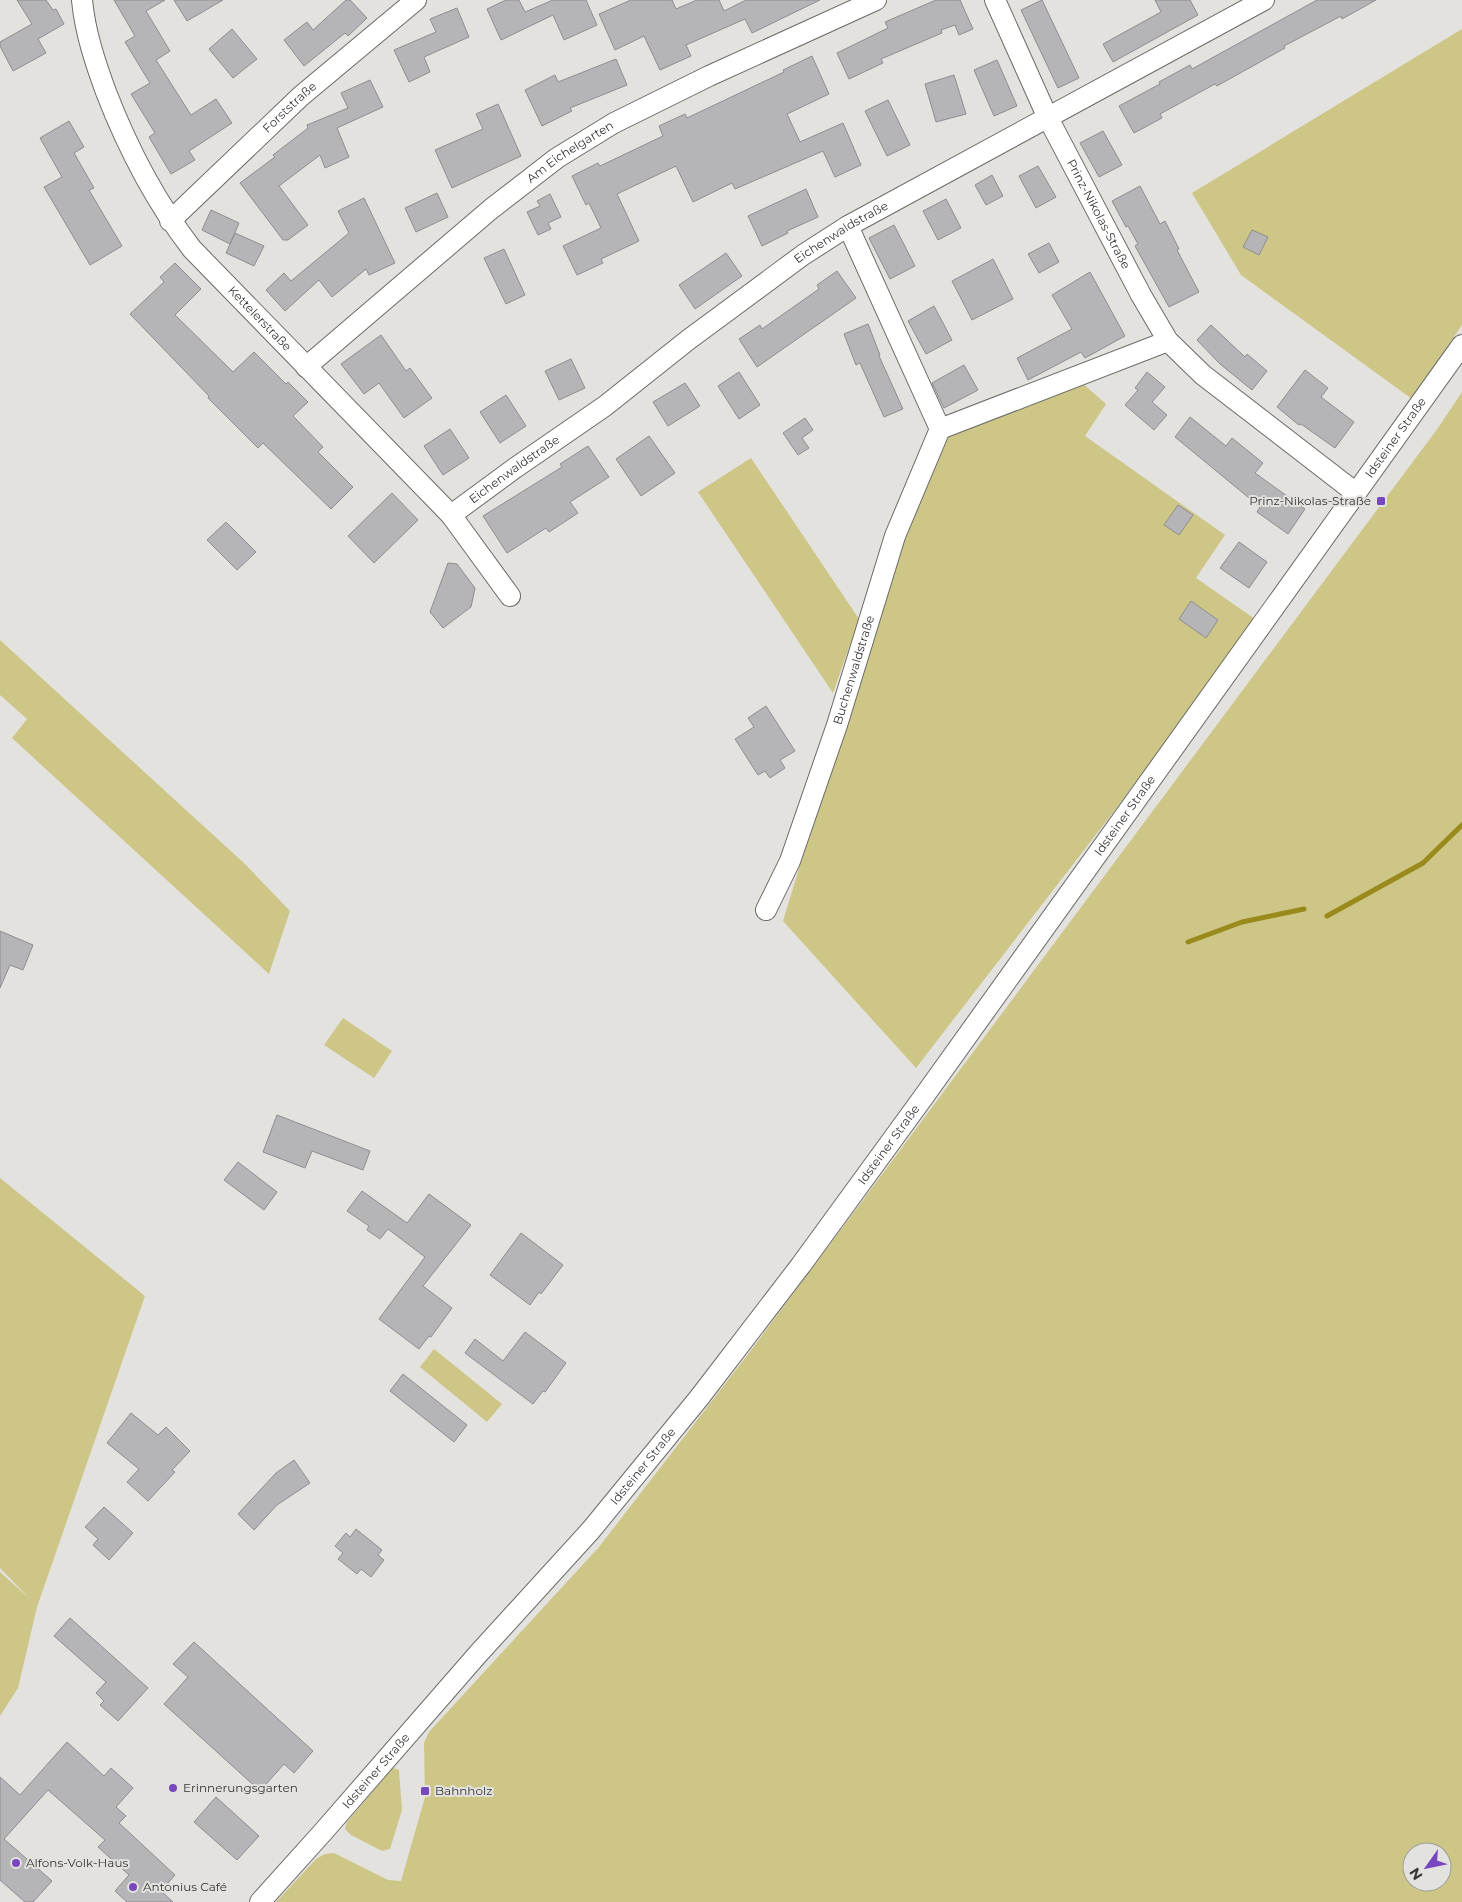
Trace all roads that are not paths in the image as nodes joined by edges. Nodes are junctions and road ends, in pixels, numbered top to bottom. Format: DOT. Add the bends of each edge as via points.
graph roads {
  1 [pos="82,0"];
  2 [pos="416,0"];
  3 [pos="876,0"];
  4 [pos="995,0"];
  5 [pos="1264,0"];
  6 [pos="1047,116"];
  7 [pos="170,221"];
  8 [pos="848,226"];
  9 [pos="1168,341"];
  10 [pos="1462,345"];
  11 [pos="306,367"];
  12 [pos="940,429"];
  13 [pos="1356,493"];
  14 [pos="451,515"];
  15 [pos="510,596"];
  16 [pos="766,910"];
  17 [pos="260,1902"];
  1 -- 7 [label="street, Kettelerstraße" via="96,66 121,132"];
  2 -- 7 [label="street, Forststraße" via="301,96"];
  3 -- 11 [label="street, Am Eichelgarten" via="700,80 614,123 557,158 491,209"];
  4 -- 6 [label="street, Prinz-Nikolas-Straße"];
  5 -- 6 [label="street, Eichenwaldstraße"];
  6 -- 8 [label="street, Eichenwaldstraße"];
  6 -- 9 [label="street, Prinz-Nikolas-Straße"];
  7 -- 11 [label="street, Kettelerstraße" via="192,249"];
  8 -- 12 [label="street"];
  8 -- 14 [label="street, Eichenwaldstraße" via="803,255 605,406"];
  9 -- 12 [label="street"];
  9 -- 13 [label="street, Prinz-Nikolas-Straße" via="1203,376"];
  10 -- 13 [label="street, Idsteiner Straße"];
  11 -- 14 [label="street, Kettelerstraße"];
  12 -- 16 [label="street, Buchenwaldstraße" via="895,536 837,725 790,861"];
  13 -- 17 [label="street, Idsteiner Straße" via="813,1250 699,1398 590,1530"];
  14 -- 15 [label="street, Kettelerstraße"];
}
